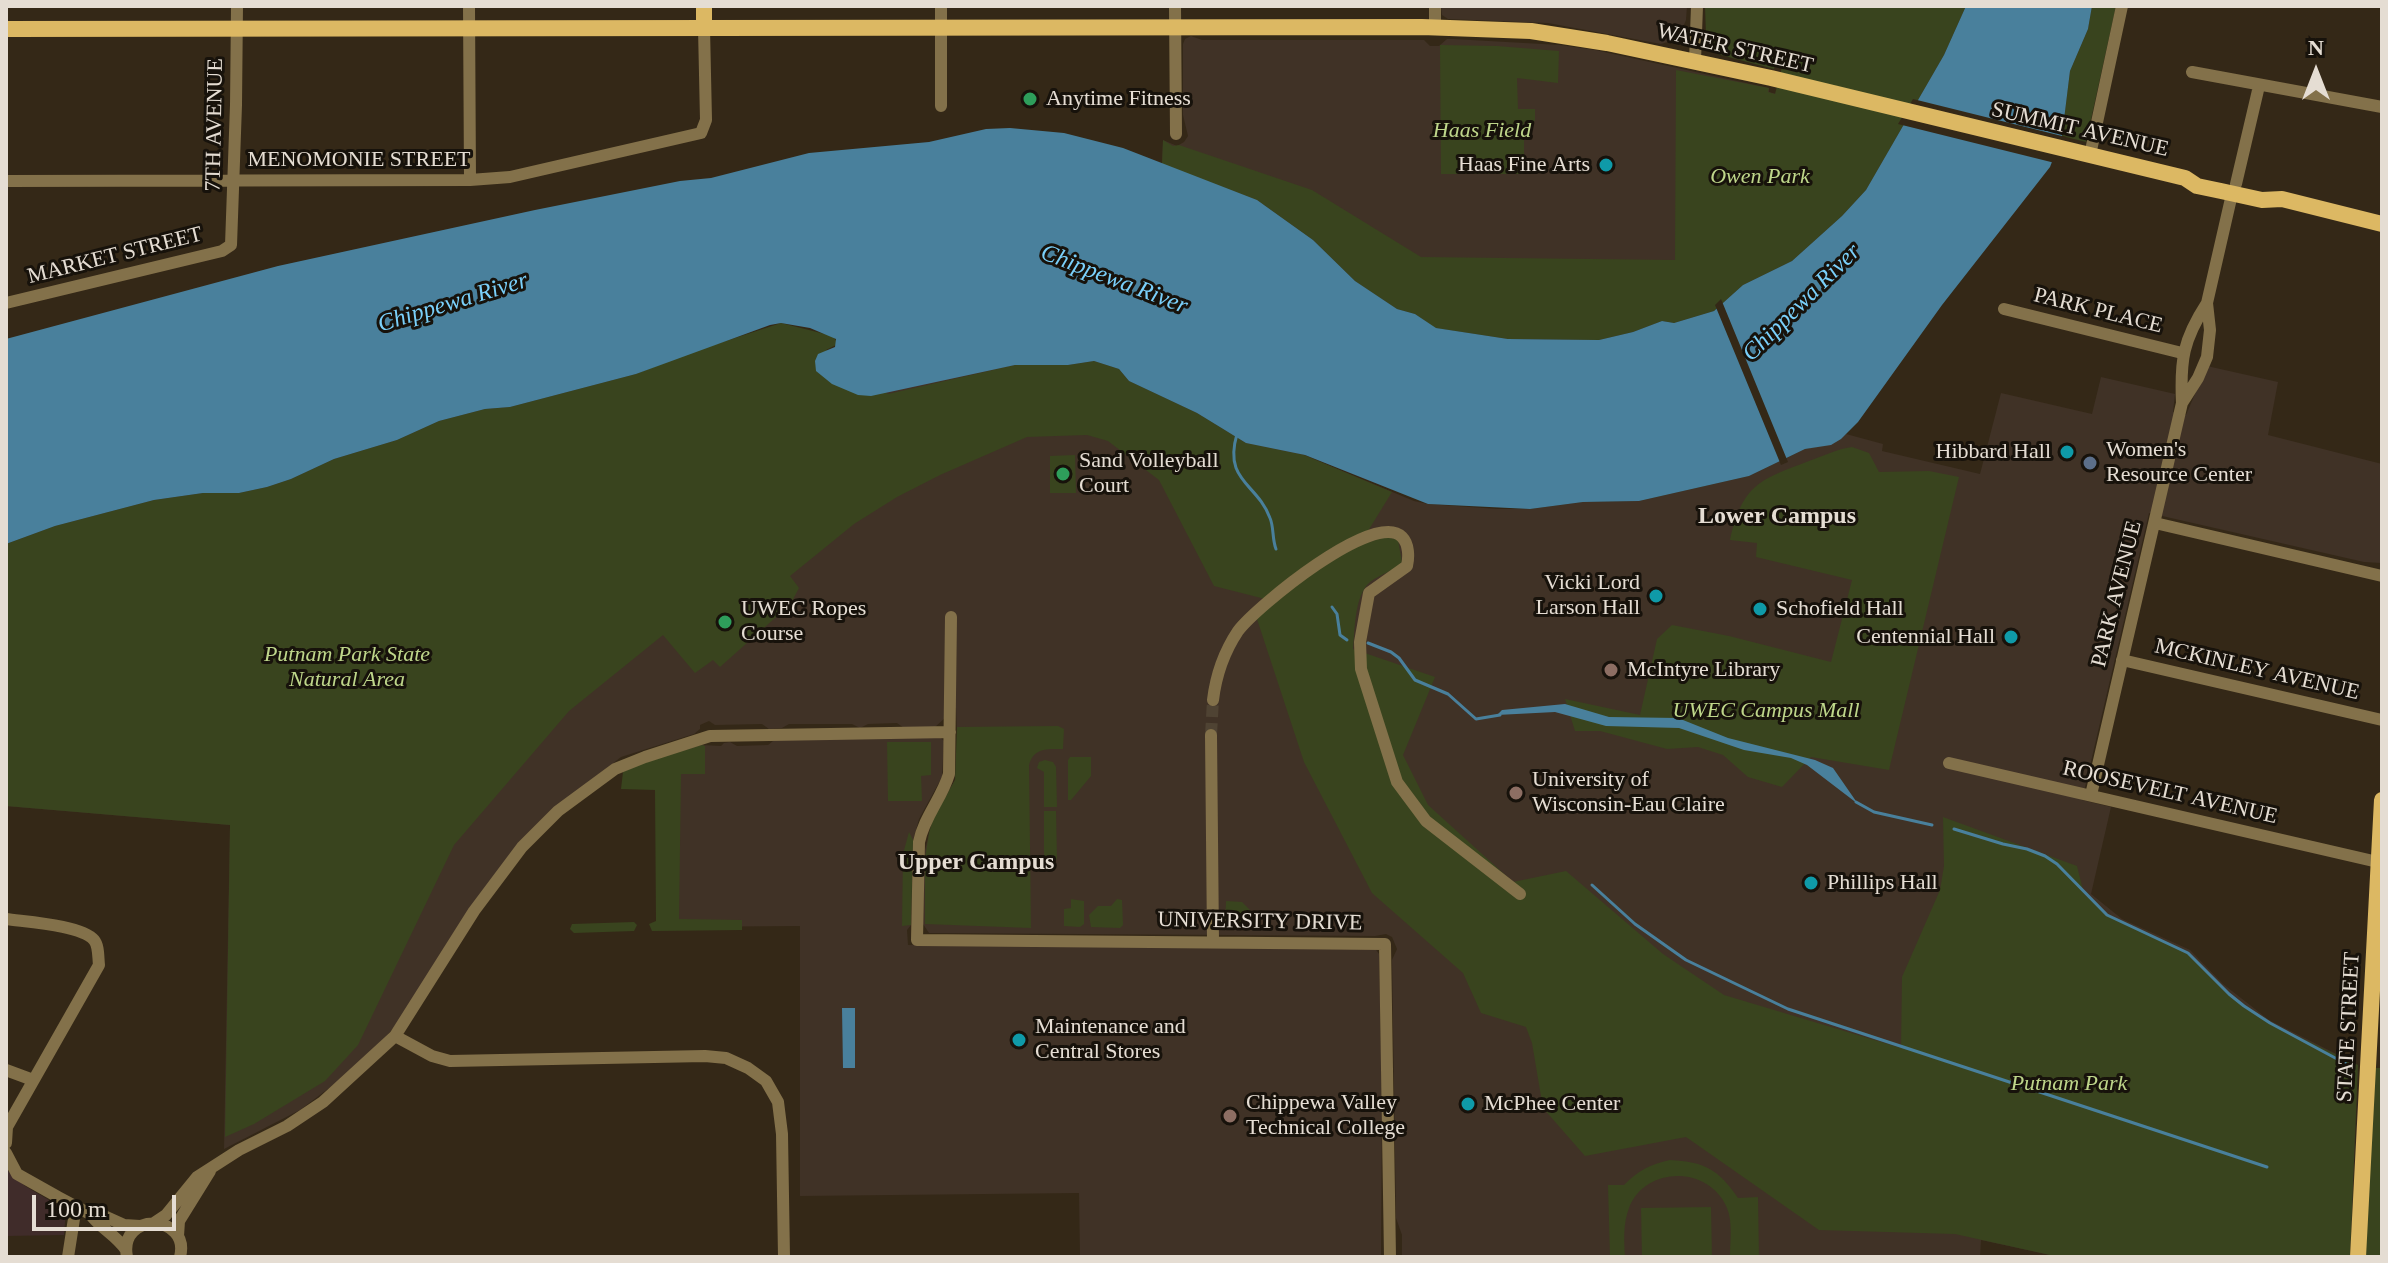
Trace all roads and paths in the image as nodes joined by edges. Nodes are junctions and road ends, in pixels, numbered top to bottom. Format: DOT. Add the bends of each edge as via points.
graph roads {
  1 [pos="237,6"];
  2 [pos="469,6"];
  3 [pos="704,6"];
  4 [pos="941,6"];
  5 [pos="1175,6"];
  6 [pos="1435,6"];
  7 [pos="1697,6"];
  8 [pos="2122,6"];
  9 [pos="1175,27"];
  10 [pos="237,28"];
  11 [pos="470,28"];
  12 [pos="704,28"];
  13 [pos="941,28"];
  14 [pos="6,29"];
  15 [pos="1435,29"];
  16 [pos="1695,61"];
  17 [pos="2192,72"];
  18 [pos="2259,86"];
  19 [pos="941,106"];
  20 [pos="2382,107"];
  21 [pos="1965,125"];
  22 [pos="1176,134"];
  23 [pos="2086,154"];
  24 [pos="233,180"];
  25 [pos="470,180"];
  26 [pos="6,181"];
  27 [pos="2234,189"];
  28 [pos="2382,224"];
  29 [pos="231,245"];
  30 [pos="6,303"];
  31 [pos="2207,303"];
  32 [pos="2004,309"];
  33 [pos="2182,353"];
  34 [pos="2182,403"];
  35 [pos="2155,523"];
  36 [pos="2382,576"];
  37 [pos="951,617"];
  38 [pos="2122,660"];
  39 [pos="1213,700"];
  40 [pos="2382,720"];
  41 [pos="950,732"];
  42 [pos="1211,735"];
  43 [pos="1949,763"];
  44 [pos="2091,795"];
  45 [pos="2382,800"];
  46 [pos="2380,863"];
  47 [pos="1520,894"];
  48 [pos="6,919"];
  49 [pos="1213,941"];
  50 [pos="2378,958"];
  51 [pos="395,1036"];
  52 [pos="6,1070"];
  53 [pos="33,1080"];
  54 [pos="6,1143"];
  55 [pos="6,1153"];
  56 [pos="212,1168"];
  57 [pos="76,1206"];
  58 [pos="90,1214"];
  59 [pos="154,1223"];
  60 [pos="140,1226"];
  61 [pos="178,1236"];
  62 [pos="126,1254"];
  63 [pos="182,1255"];
  64 [pos="68,1257"];
  65 [pos="784,1257"];
  66 [pos="1390,1257"];
  67 [pos="2358,1257"];
  1 -- 10 [label="street, 7TH AVENUE"];
  2 -- 11 [label="street"];
  3 -- 12 [label="main road"];
  4 -- 13 [label="street"];
  5 -- 9 [label="street"];
  6 -- 15 [label="street"];
  7 -- 16 [label="street"];
  8 -- 23 [label="street"];
  9 -- 13 [label="main road, WATER STREET"];
  9 -- 15 [label="main road, WATER STREET"];
  9 -- 22 [label="street"];
  10 -- 11 [label="main road, WATER STREET"];
  10 -- 14 [label="main road, WATER STREET"];
  10 -- 24 [label="street, 7TH AVENUE"];
  11 -- 12 [label="main road, WATER STREET"];
  11 -- 25 [label="street"];
  12 -- 13 [label="main road, WATER STREET"];
  12 -- 25 [label="street, MENOMONIE STREET" via="704,128 693,135 510,177"];
  13 -- 19 [label="street"];
  15 -- 16 [label="main road, WATER STREET" via="1531,31"];
  16 -- 21 [label="main road, WATER STREET"];
  17 -- 18 [label="street"];
  18 -- 20 [label="street"];
  18 -- 27 [label="street, PARK AVENUE"];
  21 -- 23 [label="main road, SUMMIT AVENUE"];
  23 -- 27 [label="main road, SUMMIT AVENUE" via="2185,178 2197,186"];
  24 -- 25 [label="street, MENOMONIE STREET"];
  24 -- 26 [label="street, MENOMONIE STREET"];
  24 -- 29 [label="street, 7TH AVENUE"];
  27 -- 28 [label="main road, SUMMIT AVENUE" via="2265,190"];
  27 -- 31 [label="street, PARK AVENUE"];
  29 -- 30 [label="street, MARKET STREET"];
  31 -- 33 [label="street, PARK AVENUE"];
  31 -- 34 [label="street, PARK AVENUE" via="2207,357"];
  32 -- 33 [label="street, PARK PLACE"];
  33 -- 34 [label="street, PARK AVENUE"];
  34 -- 35 [label="street, PARK AVENUE"];
  35 -- 36 [label="street"];
  35 -- 38 [label="street, PARK AVENUE"];
  37 -- 41 [label="street"];
  38 -- 40 [label="street, MCKINLEY AVENUE"];
  38 -- 44 [label="street, PARK AVENUE"];
  39 -- 47 [label="street" via="1229,647 1277,594 1318,563 1380,532 1399,534 1408,550 1407,566 1369,593 1360,656 1397,782 1426,821"];
  41 -- 49 [label="street, UNIVERSITY DRIVE" via="949,774 919,842 917,940"];
  41 -- 51 [label="street" via="710,736 615,769 558,811 514,857"];
  42 -- 49 [label="street"];
  43 -- 44 [label="street, ROOSEVELT AVENUE"];
  44 -- 46 [label="street, ROOSEVELT AVENUE"];
  45 -- 46 [label="main road, STATE STREET"];
  46 -- 50 [label="main road, STATE STREET"];
  48 -- 53 [label="street" via="77,930 97,945 99,965"];
  49 -- 66 [label="street, UNIVERSITY DRIVE" via="1385,944"];
  50 -- 67 [label="main road, STATE STREET"];
  51 -- 56 [label="street" via="323,1102"];
  51 -- 65 [label="street" via="450,1061 705,1056 748,1068 766,1081 778,1102"];
  52 -- 53 [label="street"];
  53 -- 54 [label="street" via="7,1127"];
  55 -- 57 [label="street" via="17,1174"];
  56 -- 59 [label="street"];
  56 -- 61 [label="street" via="179,1221"];
  57 -- 58 [label="street"];
  57 -- 64 [label="street"];
  58 -- 60 [label="street"];
  58 -- 62 [label="street" via="117,1237"];
  59 -- 60 [label="street"];
  59 -- 61 [label="street"];
  60 -- 62 [label="street" via="132,1233"];
  61 -- 63 [label="street"];
}
